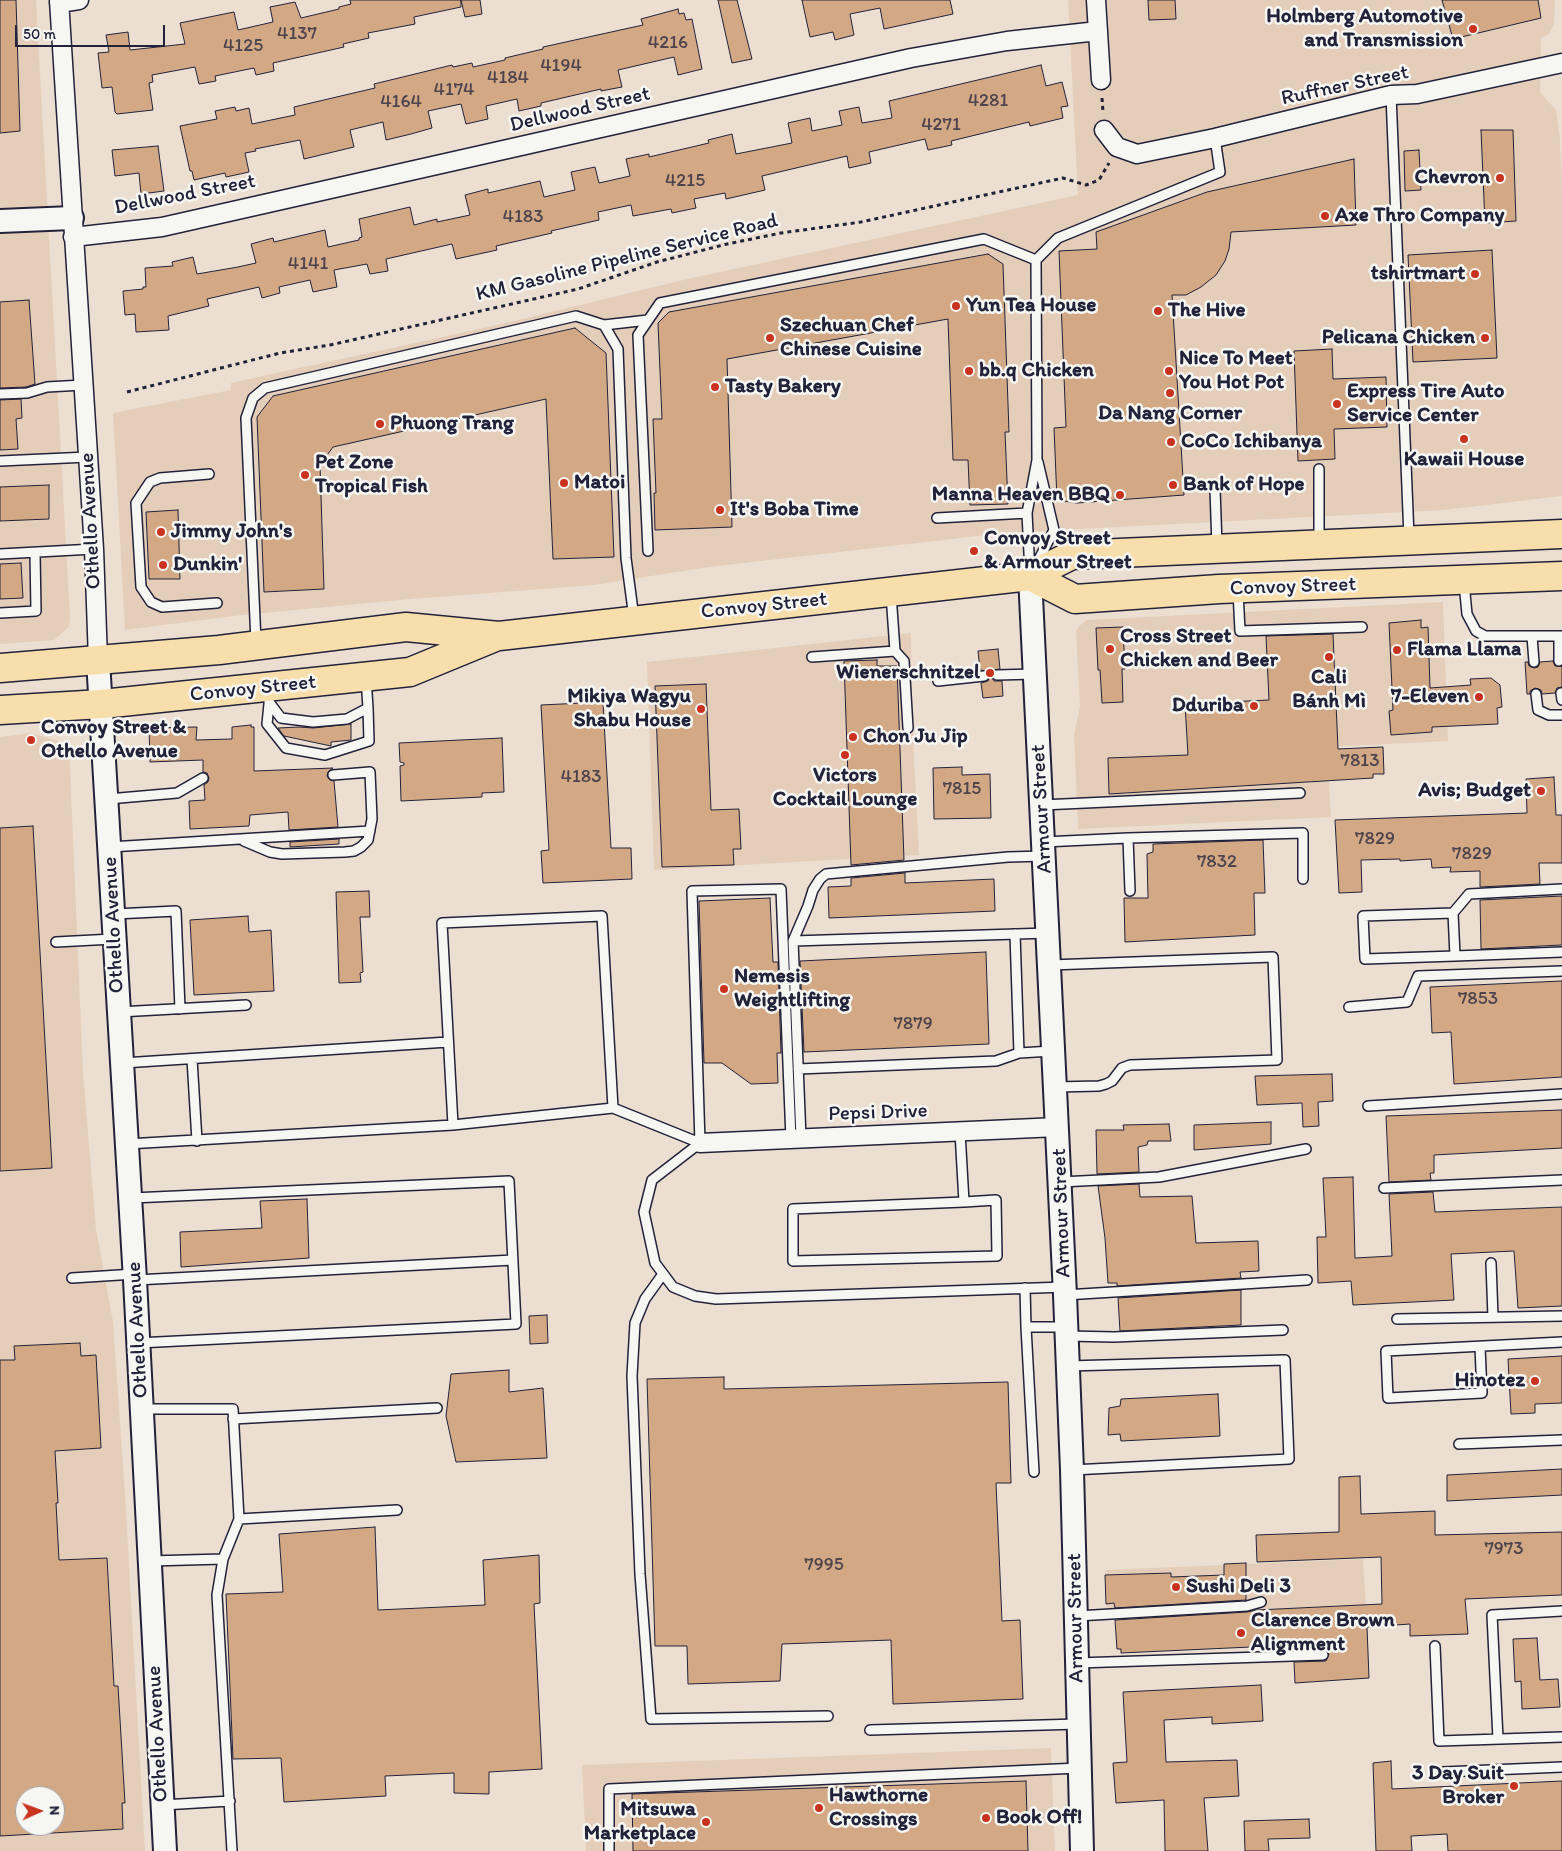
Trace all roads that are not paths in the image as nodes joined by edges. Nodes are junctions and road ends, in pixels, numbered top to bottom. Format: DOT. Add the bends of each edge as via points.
graph roads {
  1 [pos="79,0"];
  2 [pos="1096,0"];
  3 [pos="59,2"];
  4 [pos="1098,31"];
  5 [pos="1562,63"];
  6 [pos="1101,80"];
  7 [pos="1391,95"];
  8 [pos="1104,130"];
  9 [pos="1215,138"];
  10 [pos="0,221"];
  11 [pos="72,227"];
  12 [pos="1036,260"];
  13 [pos="648,320"];
  14 [pos="604,325"];
  15 [pos="83,385"];
  16 [pos="0,394"];
  17 [pos="88,458"];
  18 [pos="1037,460"];
  19 [pos="0,461"];
  20 [pos="1319,468"];
  21 [pos="209,474"];
  22 [pos="1215,489"];
  23 [pos="1027,513"];
  24 [pos="937,518"];
  25 [pos="1562,534"];
  26 [pos="1409,540"];
  27 [pos="1320,544"];
  28 [pos="1217,548"];
  29 [pos="94,549"];
  30 [pos="648,551"];
  31 [pos="35,552"];
  32 [pos="0,554"];
  33 [pos="1030,576"];
  34 [pos="1562,576"];
  35 [pos="1464,580"];
  36 [pos="1238,589"];
  37 [pos="891,592"];
  38 [pos="217,603"];
  39 [pos="0,613"];
  40 [pos="634,620"];
  41 [pos="1362,627"];
  42 [pos="498,636"];
  43 [pos="1532,636"];
  44 [pos="1561,636"];
  45 [pos="256,646"];
  46 [pos="895,651"];
  47 [pos="812,657"];
  48 [pos="98,660"];
  49 [pos="1559,661"];
  50 [pos="1534,662"];
  51 [pos="0,668"];
  52 [pos="1035,674"];
  53 [pos="996,675"];
  54 [pos="984,676"];
  55 [pos="366,677"];
  56 [pos="938,681"];
  57 [pos="1536,694"];
  58 [pos="266,696"];
  59 [pos="102,704"];
  60 [pos="368,708"];
  61 [pos="0,710"];
  62 [pos="1562,715"];
  63 [pos="908,728"];
  64 [pos="333,775"];
  65 [pos="203,778"];
  66 [pos="1300,793"];
  67 [pos="107,799"];
  68 [pos="1042,805"];
  69 [pos="370,831"];
  70 [pos="1128,838"];
  71 [pos="242,840"];
  72 [pos="110,847"];
  73 [pos="1044,849"];
  74 [pos="1303,879"];
  75 [pos="1562,889"];
  76 [pos="1130,891"];
  77 [pos="1453,913"];
  78 [pos="114,914"];
  79 [pos="1048,932"];
  80 [pos="1015,934"];
  81 [pos="115,939"];
  82 [pos="793,941"];
  83 [pos="56,942"];
  84 [pos="1562,952"];
  85 [pos="1455,956"];
  86 [pos="1050,965"];
  87 [pos="1562,971"];
  88 [pos="246,1005"];
  89 [pos="1349,1006"];
  90 [pos="180,1009"];
  91 [pos="119,1012"];
  92 [pos="448,1042"];
  93 [pos="1054,1051"];
  94 [pos="1019,1053"];
  95 [pos="192,1059"];
  96 [pos="123,1063"];
  97 [pos="798,1068"];
  98 [pos="1056,1087"];
  99 [pos="1562,1094"];
  100 [pos="1368,1106"];
  101 [pos="613,1108"];
  102 [pos="453,1125"];
  103 [pos="1058,1127"];
  104 [pos="960,1132"];
  105 [pos="796,1138"];
  106 [pos="197,1141"];
  107 [pos="700,1143"];
  108 [pos="127,1144"];
  109 [pos="1306,1149"];
  110 [pos="1562,1180"];
  111 [pos="1060,1182"];
  112 [pos="1384,1188"];
  113 [pos="130,1198"];
  114 [pos="964,1202"];
  115 [pos="513,1260"];
  116 [pos="1491,1263"];
  117 [pos="663,1274"];
  118 [pos="135,1277"];
  119 [pos="72,1278"];
  120 [pos="1307,1280"];
  121 [pos="1025,1288"];
  122 [pos="1065,1291"];
  123 [pos="1562,1316"];
  124 [pos="1493,1317"];
  125 [pos="1397,1318"];
  126 [pos="1026,1327"];
  127 [pos="1283,1330"];
  128 [pos="1066,1332"];
  129 [pos="1562,1342"];
  130 [pos="138,1343"];
  131 [pos="1480,1347"];
  132 [pos="1068,1366"];
  133 [pos="437,1408"];
  134 [pos="142,1409"];
  135 [pos="233,1419"];
  136 [pos="1562,1440"];
  137 [pos="1459,1444"];
  138 [pos="1072,1470"];
  139 [pos="1034,1472"];
  140 [pos="397,1510"];
  141 [pos="238,1519"];
  142 [pos="223,1559"];
  143 [pos="149,1561"];
  144 [pos="1261,1602"];
  145 [pos="1562,1611"];
  146 [pos="1076,1616"];
  147 [pos="1435,1646"];
  148 [pos="1323,1655"];
  149 [pos="1077,1663"];
  150 [pos="828,1716"];
  151 [pos="1078,1724"];
  152 [pos="870,1730"];
  153 [pos="1562,1736"];
  154 [pos="1498,1739"];
  155 [pos="1562,1767"];
  156 [pos="1079,1768"];
  157 [pos="1443,1772"];
  158 [pos="230,1801"];
  159 [pos="162,1805"];
  160 [pos="165,1851"];
  161 [pos="232,1851"];
  162 [pos="609,1851"];
  163 [pos="1082,1851"];
  1 -- 3 [label="street"];
  2 -- 4 [label="street"];
  3 -- 11 [label="street, Othello Avenue"];
  4 -- 6 [label="street"];
  4 -- 11 [label="street, Dellwood Street" via="1007,41 911,58 162,227"];
  5 -- 7 [label="street, Ruffner Street" via="1418,94"];
  7 -- 9 [label="street, Ruffner Street"];
  7 -- 26 [label="lane"];
  8 -- 9 [label="street, Ruffner Street" via="1118,147 1137,154"];
  9 -- 12 [label="lane" via="1220,172 1058,238"];
  10 -- 11 [label="street"];
  11 -- 15 [label="street, Othello Avenue"];
  12 -- 13 [label="lane" via="984,239 660,303"];
  12 -- 18 [label="lane"];
  13 -- 14 [label="lane"];
  13 -- 30 [label="lane" via="638,335"];
  14 -- 40 [label="lane" via="618,349 626,558"];
  14 -- 45 [label="lane" via="576,316 265,388 253,398 246,418"];
  15 -- 16 [label="lane"];
  15 -- 17 [label="street, Othello Avenue"];
  17 -- 19 [label="lane"];
  17 -- 29 [label="street, Othello Avenue"];
  18 -- 23 [label="lane"];
  18 -- 33 [label="lane" via="1054,530"];
  20 -- 27 [label="lane"];
  21 -- 38 [label="lane" via="160,478 150,482 136,502 141,587 151,602 162,607"];
  22 -- 28 [label="lane"];
  23 -- 24 [label="lane"];
  23 -- 33 [label="lane"];
  25 -- 26 [label="main road, Convoy Street"];
  26 -- 27 [label="main road, Convoy Street"];
  27 -- 28 [label="main road, Convoy Street"];
  28 -- 33 [label="main road, Convoy Street" via="1072,555"];
  29 -- 31 [label="lane"];
  29 -- 48 [label="street, Othello Avenue"];
  31 -- 32 [label="lane"];
  31 -- 39 [label="lane" via="36,611"];
  33 -- 36 [label="main road, Convoy Street" via="1075,599"];
  33 -- 37 [label="main road, Convoy Street"];
  33 -- 52 [label="street, Armour Street"];
  34 -- 35 [label="main road, Convoy Street"];
  35 -- 36 [label="main road, Convoy Street"];
  35 -- 43 [label="lane" via="1467,614 1476,631 1485,636"];
  36 -- 41 [label="lane" via="1240,631"];
  37 -- 40 [label="main road, Convoy Street"];
  37 -- 46 [label="lane"];
  40 -- 42 [label="main road, Convoy Street"];
  42 -- 45 [label="main road, Convoy Street" via="406,628"];
  42 -- 55 [label="main road, Convoy Street" via="410,672"];
  43 -- 44 [label="lane"];
  43 -- 50 [label="lane"];
  44 -- 49 [label="lane"];
  45 -- 48 [label="main road, Convoy Street"];
  46 -- 47 [label="lane"];
  46 -- 63 [label="lane" via="904,661"];
  48 -- 51 [label="main road, Convoy Street"];
  48 -- 59 [label="street, Othello Avenue"];
  52 -- 53 [label="lane"];
  52 -- 68 [label="street, Armour Street"];
  54 -- 56 [label="lane"];
  55 -- 58 [label="main road, Convoy Street"];
  55 -- 60 [label="lane"];
  57 -- 62 [label="lane" via="1538,710"];
  58 -- 59 [label="main road, Convoy Street"];
  58 -- 60 [label="lane" via="281,718 314,722 347,719"];
  58 -- 60 [label="lane" via="267,724 286,748 325,755 369,741"];
  59 -- 61 [label="main road, Convoy Street"];
  59 -- 67 [label="street, Othello Avenue"];
  64 -- 69 [label="lane" via="370,772"];
  65 -- 67 [label="lane" via="176,793"];
  66 -- 68 [label="lane"];
  67 -- 72 [label="street, Othello Avenue"];
  68 -- 73 [label="street, Armour Street"];
  69 -- 71 [label="lane"];
  69 -- 71 [label="lane" via="368,840 361,847 345,852 282,854"];
  70 -- 73 [label="lane"];
  70 -- 74 [label="lane" via="1303,833"];
  70 -- 76 [label="lane"];
  71 -- 72 [label="lane"];
  72 -- 78 [label="street, Othello Avenue"];
  73 -- 79 [label="street, Armour Street"];
  73 -- 82 [label="lane" via="999,858 826,874 813,890"];
  75 -- 77 [label="lane" via="1470,894"];
  77 -- 85 [label="lane"];
  77 -- 85 [label="lane" via="1363,916 1365,959"];
  78 -- 81 [label="street, Othello Avenue"];
  78 -- 90 [label="lane" via="176,911"];
  79 -- 80 [label="lane"];
  79 -- 86 [label="street, Armour Street"];
  80 -- 82 [label="lane"];
  80 -- 94 [label="lane"];
  81 -- 83 [label="lane"];
  81 -- 91 [label="street, Othello Avenue"];
  82 -- 97 [label="lane"];
  84 -- 85 [label="lane"];
  86 -- 93 [label="street, Armour Street"];
  86 -- 98 [label="lane" via="1273,957 1277,1060 1130,1065 1122,1068 1106,1084"];
  87 -- 89 [label="lane" via="1418,976 1407,1002"];
  88 -- 90 [label="lane"];
  90 -- 91 [label="lane"];
  91 -- 96 [label="street, Othello Avenue"];
  92 -- 95 [label="lane"];
  92 -- 101 [label="lane" via="442,923 602,916"];
  92 -- 102 [label="lane"];
  93 -- 94 [label="lane"];
  93 -- 98 [label="street, Armour Street"];
  94 -- 97 [label="lane" via="996,1061"];
  95 -- 96 [label="lane"];
  95 -- 106 [label="lane"];
  96 -- 108 [label="street, Othello Avenue"];
  97 -- 105 [label="lane"];
  98 -- 103 [label="street, Armour Street"];
  99 -- 100 [label="lane"];
  101 -- 102 [label="lane"];
  101 -- 107 [label="lane"];
  102 -- 106 [label="lane"];
  103 -- 104 [label="street, Pepsi Drive"];
  103 -- 111 [label="street, Armour Street"];
  104 -- 105 [label="street, Pepsi Drive"];
  104 -- 114 [label="lane"];
  105 -- 107 [label="street, Pepsi Drive"];
  105 -- 107 [label="lane" via="781,889 692,891"];
  106 -- 108 [label="lane"];
  107 -- 117 [label="lane" via="652,1180 644,1212 655,1262"];
  108 -- 113 [label="street, Othello Avenue"];
  109 -- 111 [label="lane" via="1160,1177"];
  110 -- 112 [label="lane"];
  111 -- 122 [label="street, Armour Street"];
  113 -- 115 [label="lane" via="509,1181"];
  113 -- 118 [label="street, Othello Avenue"];
  114 -- 114 [label="lane" via="996,1200 997,1256 793,1261 793,1209"];
  115 -- 118 [label="lane"];
  115 -- 130 [label="lane" via="516,1324"];
  116 -- 124 [label="lane"];
  117 -- 121 [label="lane" via="673,1287 695,1296 716,1299"];
  117 -- 150 [label="lane" via="645,1299 635,1324 632,1376 640,1574 651,1719"];
  118 -- 119 [label="lane"];
  118 -- 130 [label="street, Othello Avenue"];
  120 -- 122 [label="lane"];
  121 -- 122 [label="lane"];
  121 -- 126 [label="lane"];
  122 -- 128 [label="street, Armour Street"];
  123 -- 124 [label="lane"];
  124 -- 125 [label="lane"];
  126 -- 128 [label="lane"];
  126 -- 139 [label="lane"];
  127 -- 128 [label="lane" via="1114,1337"];
  128 -- 132 [label="street, Armour Street"];
  129 -- 131 [label="lane"];
  130 -- 134 [label="street, Othello Avenue"];
  131 -- 131 [label="lane" via="1386,1351 1388,1398 1482,1393"];
  132 -- 138 [label="street, Armour Street"];
  132 -- 138 [label="lane" via="1285,1360 1289,1449 1289,1459"];
  133 -- 135 [label="lane"];
  134 -- 135 [label="lane" via="233,1409"];
  134 -- 143 [label="street, Othello Avenue"];
  135 -- 141 [label="lane"];
  136 -- 137 [label="lane"];
  138 -- 146 [label="street, Armour Street"];
  140 -- 141 [label="lane"];
  141 -- 142 [label="lane"];
  142 -- 143 [label="lane"];
  142 -- 158 [label="lane" via="217,1596"];
  143 -- 159 [label="street, Othello Avenue"];
  144 -- 146 [label="lane" via="1248,1606"];
  145 -- 154 [label="lane" via="1492,1615"];
  146 -- 149 [label="street, Armour Street"];
  147 -- 154 [label="lane" via="1439,1742"];
  148 -- 149 [label="lane"];
  149 -- 151 [label="street, Armour Street"];
  151 -- 152 [label="lane"];
  151 -- 156 [label="street, Armour Street"];
  153 -- 154 [label="lane"];
  155 -- 157 [label="lane"];
  156 -- 162 [label="lane" via="608,1788"];
  156 -- 163 [label="street, Armour Street"];
  158 -- 159 [label="lane"];
  158 -- 161 [label="lane"];
  159 -- 160 [label="street, Othello Avenue"];
}
